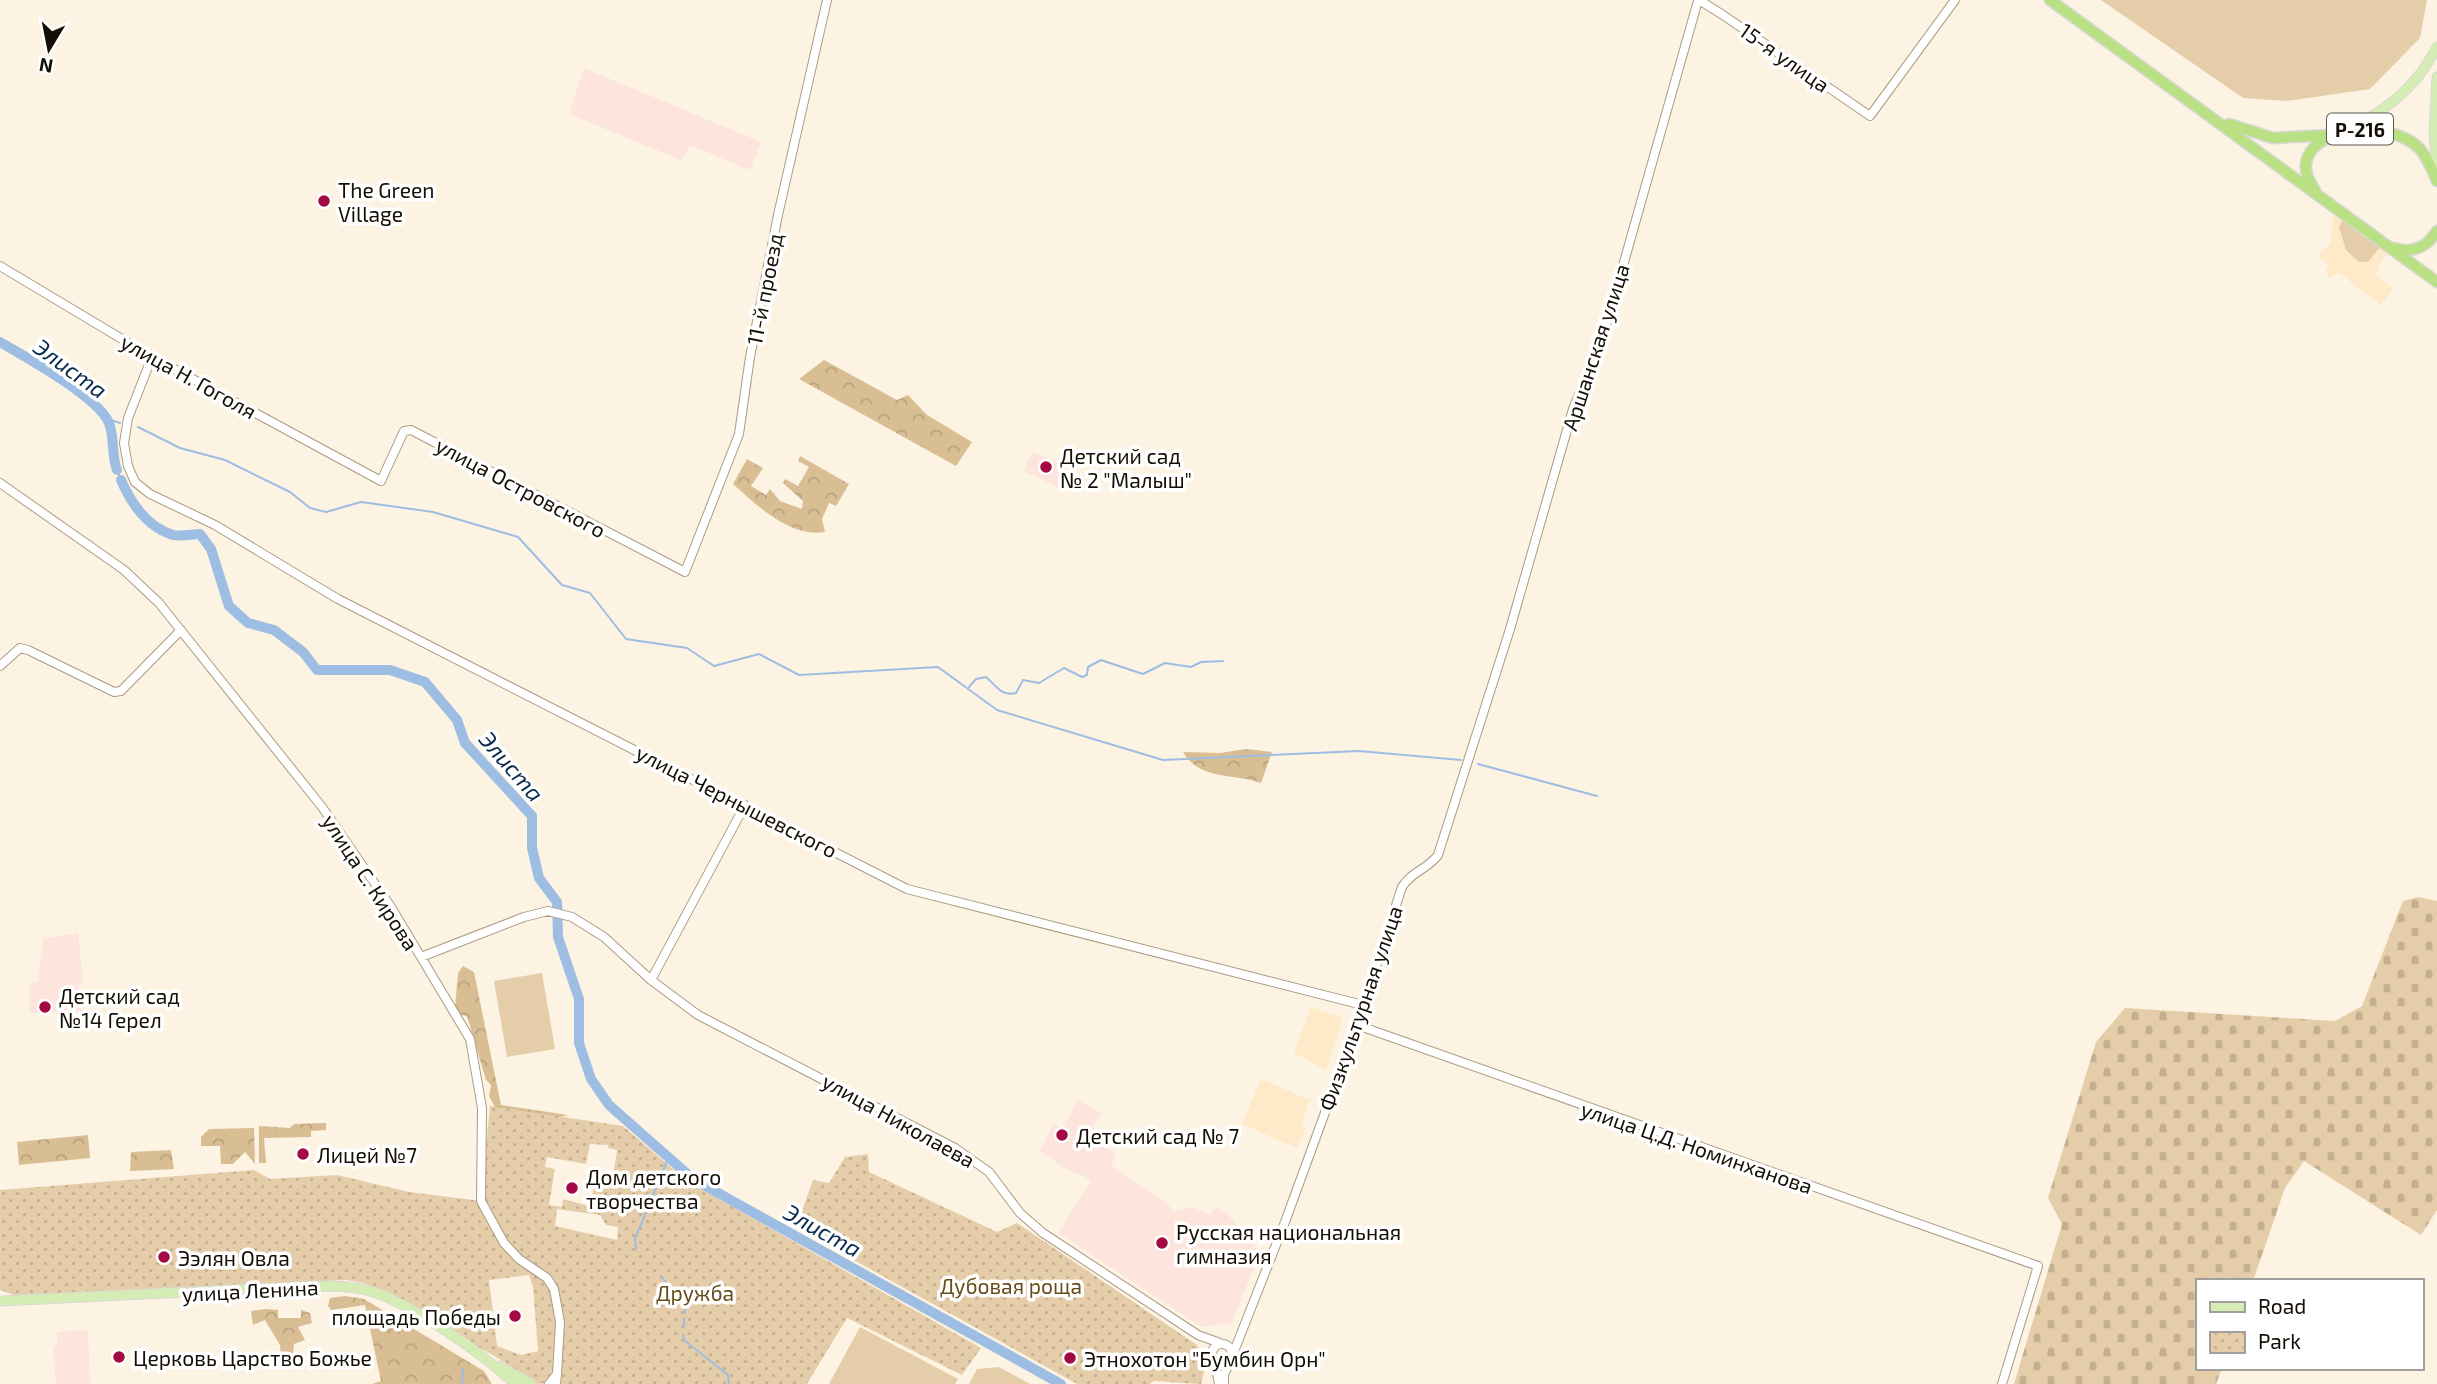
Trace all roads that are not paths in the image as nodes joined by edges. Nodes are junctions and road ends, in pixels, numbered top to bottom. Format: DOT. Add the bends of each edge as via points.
graph roads {
  1 [pos="827,0"];
  2 [pos="1699,0"];
  3 [pos="1955,0"];
  4 [pos="2050,0"];
  5 [pos="2437,47"];
  6 [pos="2437,77"];
  7 [pos="2194,106"];
  8 [pos="2346,130"];
  9 [pos="2332,135"];
  10 [pos="2437,176"];
  11 [pos="2437,181"];
  12 [pos="2319,195"];
  13 [pos="2437,231"];
  14 [pos="2388,246"];
  15 [pos="0,265"];
  16 [pos="2437,282"];
  17 [pos="152,357"];
  18 [pos="381,481"];
  19 [pos="0,483"];
  20 [pos="685,572"];
  21 [pos="181,630"];
  22 [pos="0,666"];
  23 [pos="1490,694"];
  24 [pos="745,806"];
  25 [pos="421,957"];
  26 [pos="651,980"];
  27 [pos="1363,1005"];
  28 [pos="1357,1025"];
  29 [pos="0,1301"];
  30 [pos="1240,1333"];
  31 [pos="1198,1335"];
  32 [pos="1222,1343"];
  33 [pos="482,1357"];
  34 [pos="1231,1357"];
  35 [pos="1214,1359"];
  36 [pos="557,1374"];
  37 [pos="515,1384"];
  38 [pos="531,1384"];
  39 [pos="549,1384"];
  40 [pos="556,1384"];
  41 [pos="1222,1384"];
  42 [pos="2002,1384"];
  1 -- 20 [label="street, 11-й проезд" via="750,357 737,441"];
  2 -- 3 [label="street, 15-я улица" via="1870,116"];
  2 -- 23 [label="street, Аршанская улица" via="1602,340 1573,409"];
  4 -- 7 [label="highway, Р-216"];
  5 -- 8 [label="main road" via="2402,94"];
  6 -- 10 [label="main road"];
  7 -- 9 [label="highway, Р-216" via="2262,136"];
  7 -- 12 [label="highway, Р-216"];
  8 -- 9 [label="highway, Р-216"];
  8 -- 11 [label="highway, Р-216" via="2382,131 2406,139 2422,151"];
  9 -- 12 [label="highway, Р-216" via="2316,148 2308,163 2309,178"];
  12 -- 14 [label="highway, Р-216"];
  13 -- 14 [label="highway" via="2414,250"];
  14 -- 16 [label="highway, Р-216"];
  15 -- 17 [label="street, улица Н. Гоголя"];
  17 -- 18 [label="street, улица Н. Гоголя"];
  17 -- 24 [label="street, улица Чернышевского" via="128,418 124,443 135,482 150,494 215,525 338,599"];
  18 -- 20 [label="street, улица Островского" via="404,431 411,430"];
  19 -- 21 [label="street, улица С. Кирова" via="124,570"];
  21 -- 22 [label="street" via="121,691 114,692 20,648"];
  21 -- 25 [label="street, улица С. Кирова" via="329,817"];
  23 -- 27 [label="street, Физкультурная улица" via="1438,855 1402,887"];
  24 -- 26 [label="street"];
  24 -- 27 [label="street, улица Чернышевского" via="907,889 938,899"];
  25 -- 26 [label="street, улица Николаева" via="548,911 563,914 604,937"];
  25 -- 36 [label="street, улица С. Кирова" via="465,1028 476,1060 482,1108 481,1201 511,1251 554,1289 560,1322"];
  26 -- 31 [label="street, улица Николаева" via="698,1015 980,1164 1043,1233"];
  27 -- 28 [label="street, Физкультурная улица"];
  28 -- 30 [label="street, Физкультурная улица"];
  28 -- 42 [label="street, улица Ц.Д. Номинханова" via="2038,1266"];
  29 -- 33 [label="main road, улица Ленина" via="355,1287 407,1308"];
  30 -- 32 [label="street"];
  30 -- 34 [label="street, Физкультурная улица"];
  31 -- 32 [label="street, улица Николаева"];
  31 -- 35 [label="street"];
  32 -- 34 [label="street" via="1231,1348"];
  32 -- 35 [label="street" via="1214,1347"];
  33 -- 37 [label="main road, улица Ленина"];
  33 -- 38 [label="main road, улица Ленина"];
  34 -- 35 [label="street" via="1224,1364"];
  34 -- 41 [label="street, Физкультурная улица"];
  35 -- 41 [label="street"];
  36 -- 39 [label="street"];
  36 -- 40 [label="street, улица С. Кирова"];
}
